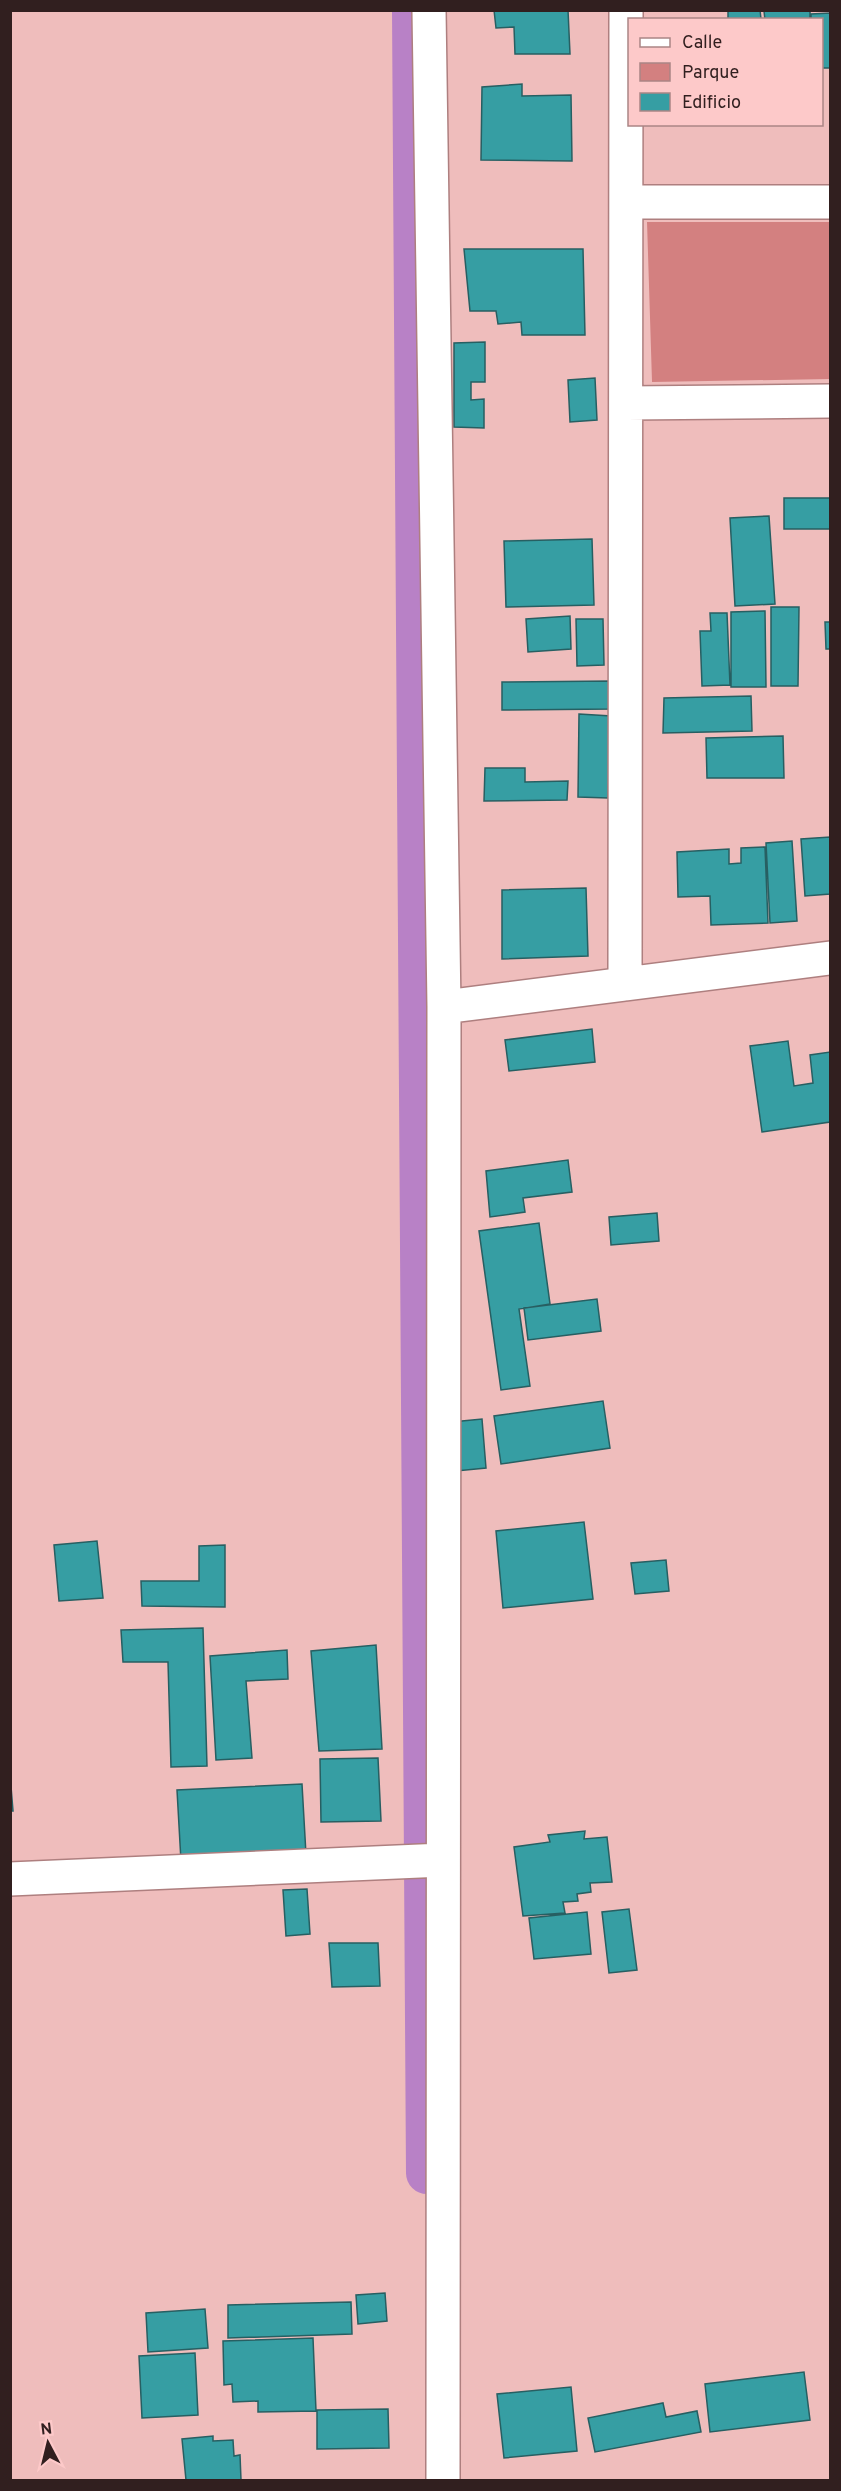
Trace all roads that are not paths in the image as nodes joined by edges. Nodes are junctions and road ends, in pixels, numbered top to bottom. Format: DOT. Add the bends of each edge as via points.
graph roads {
  1 [pos="429,10"];
  2 [pos="626,10"];
  3 [pos="627,202"];
  4 [pos="831,202"];
  5 [pos="831,401"];
  6 [pos="627,403"];
  7 [pos="831,958"];
  8 [pos="625,984"];
  9 [pos="444,1007"];
  10 [pos="443,1860"];
  11 [pos="10,1879"];
  12 [pos="443,2481"];
  1 -- 9 [label="street"];
  2 -- 3 [label="street"];
  3 -- 4 [label="street"];
  3 -- 6 [label="street"];
  5 -- 6 [label="street"];
  6 -- 8 [label="street"];
  7 -- 8 [label="street"];
  8 -- 9 [label="street"];
  9 -- 10 [label="street"];
  10 -- 11 [label="street"];
  10 -- 12 [label="street"];
}
